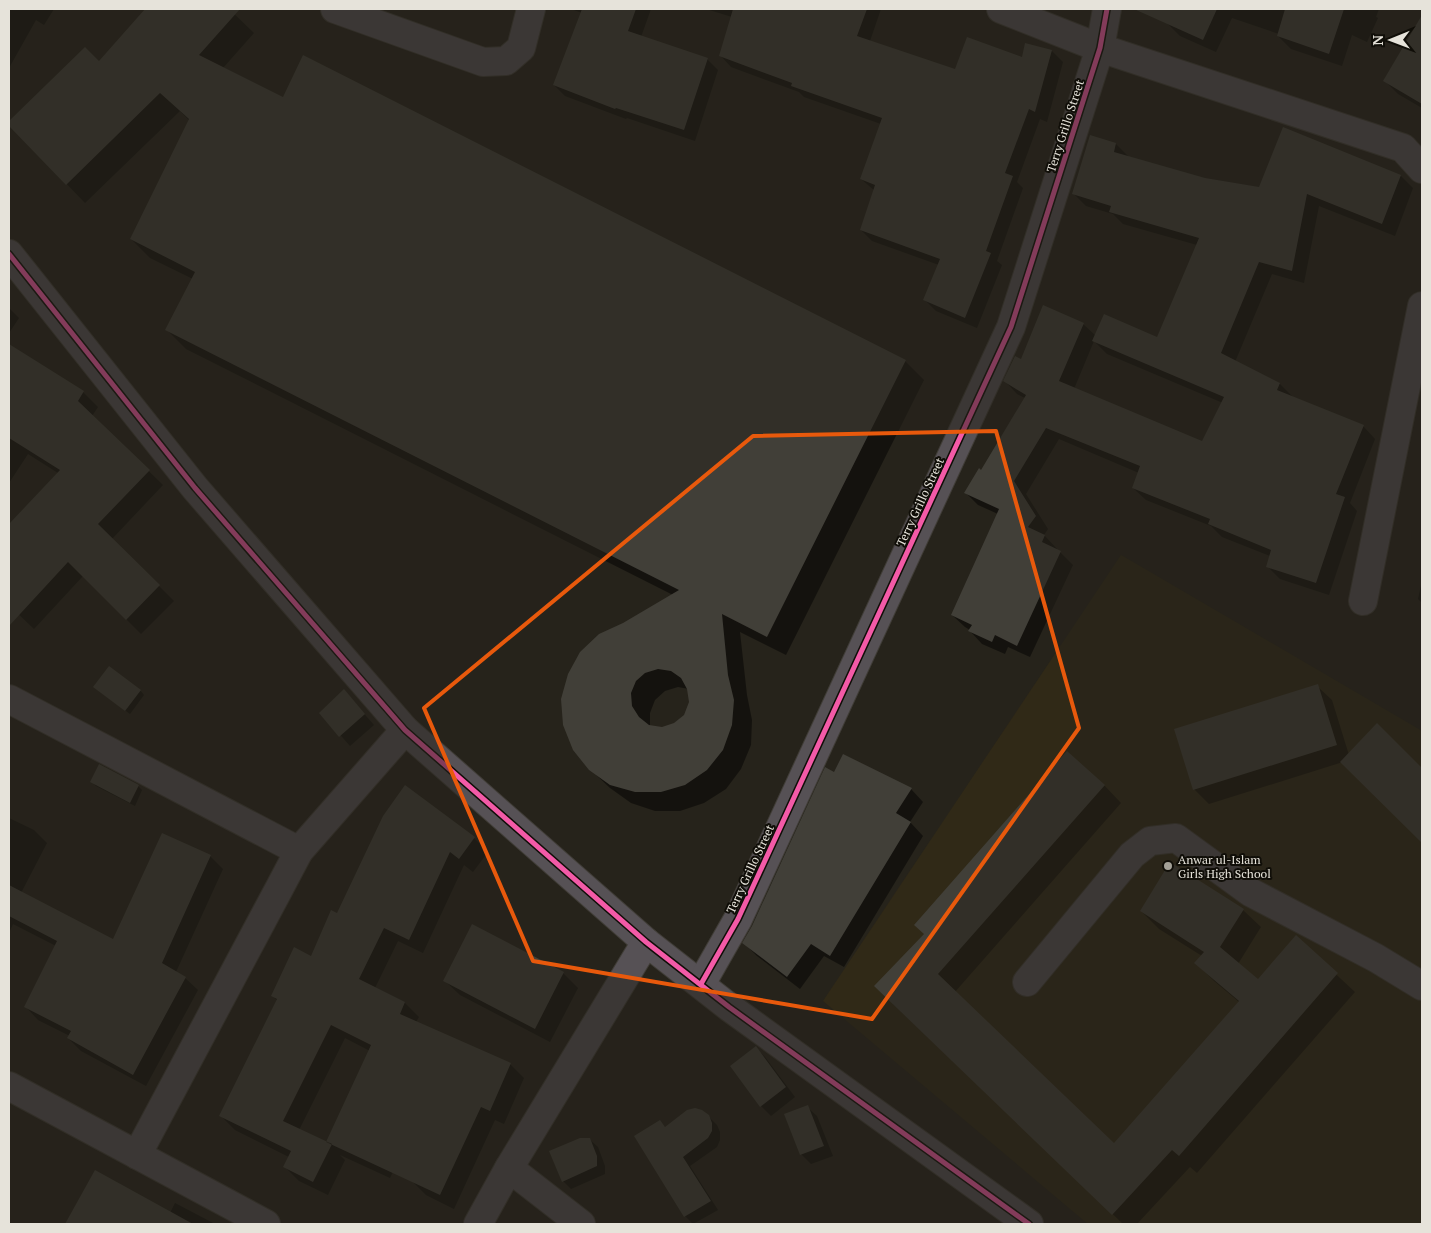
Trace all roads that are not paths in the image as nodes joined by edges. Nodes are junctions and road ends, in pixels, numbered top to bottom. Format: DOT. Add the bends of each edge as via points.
graph roads {
  1 [pos="335,9"];
  2 [pos="531,9"];
  3 [pos="1001,9"];
  4 [pos="1107,9"];
  5 [pos="1100,48"];
  6 [pos="1422,169"];
  7 [pos="9,254"];
  8 [pos="1422,306"];
  9 [pos="1363,601"];
  10 [pos="9,699"];
  11 [pos="405,730"];
  12 [pos="298,851"];
  13 [pos="646,942"];
  14 [pos="1027,982"];
  15 [pos="701,984"];
  16 [pos="1422,986"];
  17 [pos="9,1086"];
  18 [pos="137,1155"];
  19 [pos="509,1168"];
  20 [pos="266,1224"];
  21 [pos="478,1224"];
  22 [pos="581,1224"];
  23 [pos="1029,1224"];
  1 -- 2 [label="street" via="483,62 506,61 521,48"];
  3 -- 5 [label="street"];
  4 -- 5 [label="street, Terry Grillo Street"];
  5 -- 6 [label="street" via="1404,148"];
  5 -- 15 [label="street, Terry Grillo Street" via="1011,327 738,919"];
  7 -- 11 [label="street" via="194,488"];
  8 -- 9 [label="street"];
  10 -- 12 [label="street"];
  11 -- 12 [label="street"];
  11 -- 13 [label="street"];
  12 -- 18 [label="street"];
  13 -- 15 [label="street"];
  13 -- 19 [label="street"];
  14 -- 16 [label="street" via="1132,855 1150,841 1176,838 1250,892 1376,958"];
  15 -- 23 [label="street"];
  17 -- 18 [label="street"];
  18 -- 20 [label="street"];
  19 -- 21 [label="street"];
  19 -- 22 [label="street"];
}
